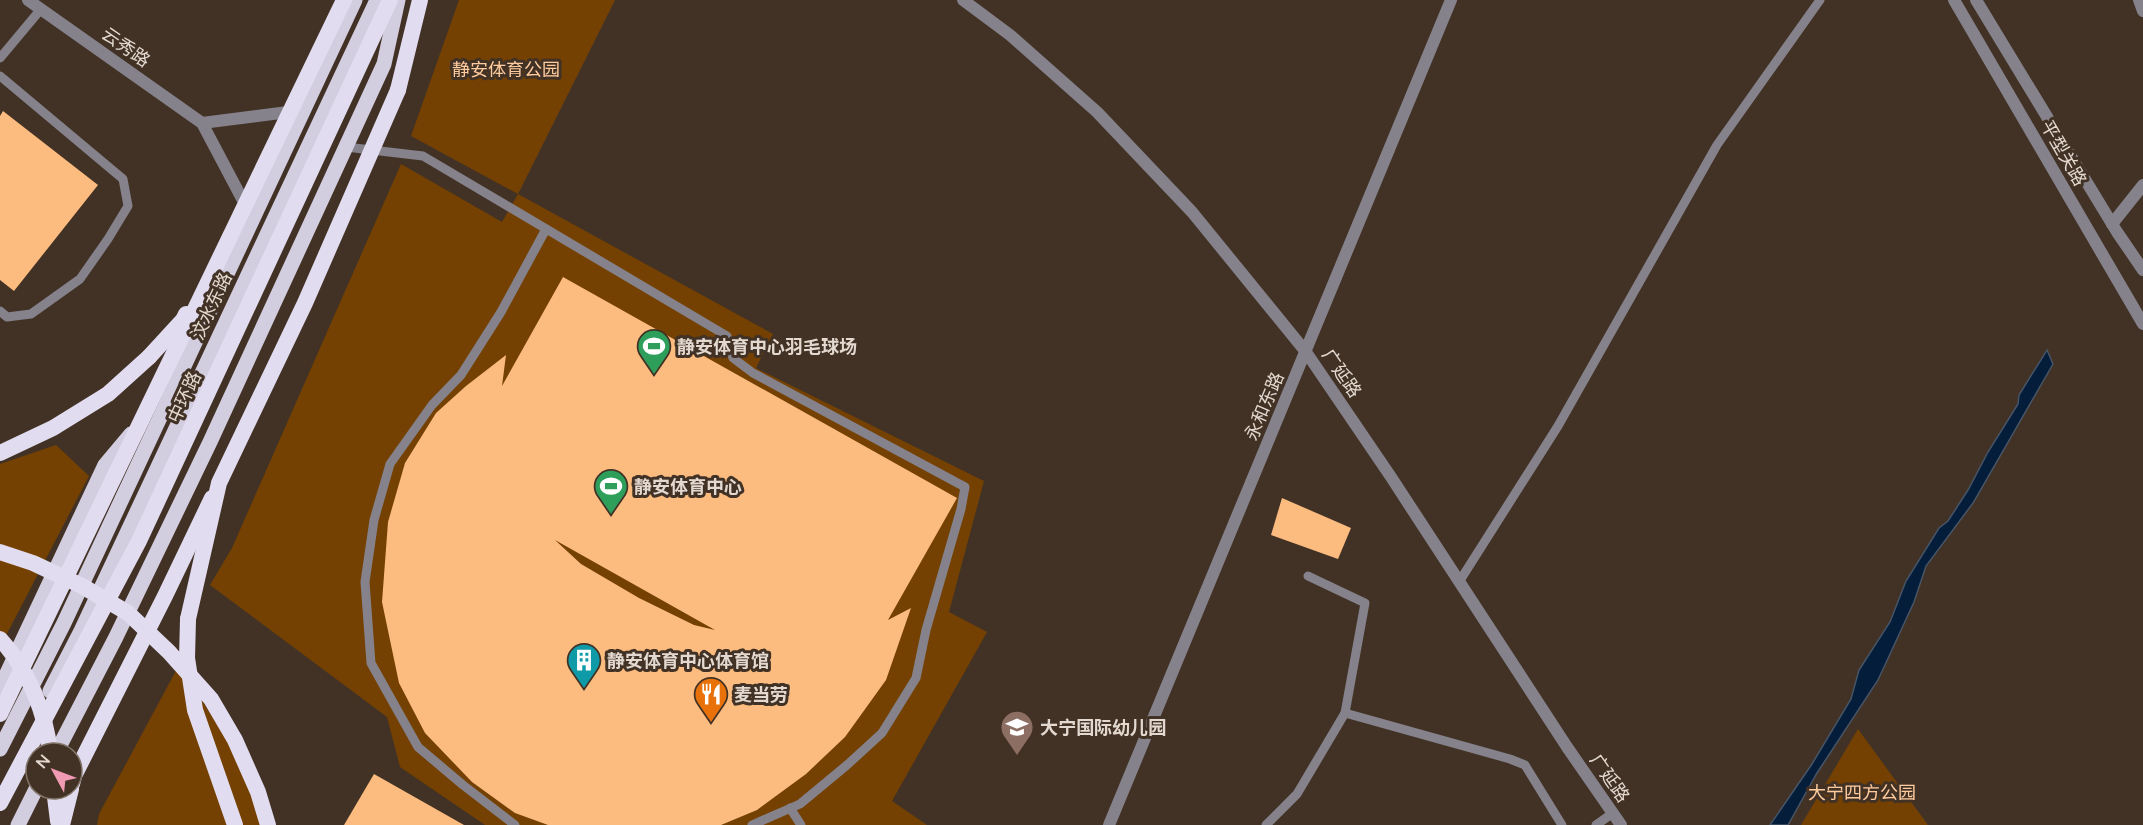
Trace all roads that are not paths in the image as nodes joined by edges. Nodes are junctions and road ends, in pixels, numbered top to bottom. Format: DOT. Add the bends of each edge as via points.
graph roads {
  1 [pos="28,0"];
  2 [pos="339,0"];
  3 [pos="344,0"];
  4 [pos="355,0"];
  5 [pos="376,0"];
  6 [pos="390,0"];
  7 [pos="398,0"];
  8 [pos="420,0"];
  9 [pos="963,0"];
  10 [pos="1451,0"];
  11 [pos="1820,0"];
  12 [pos="1954,0"];
  13 [pos="1976,0"];
  14 [pos="2139,0"];
  15 [pos="40,9"];
  16 [pos="2143,10"];
  17 [pos="0,39"];
  18 [pos="9,46"];
  19 [pos="0,58"];
  20 [pos="0,76"];
  21 [pos="302,110"];
  22 [pos="202,123"];
  23 [pos="346,147"];
  24 [pos="2143,185"];
  25 [pos="252,218"];
  26 [pos="2112,224"];
  27 [pos="546,229"];
  28 [pos="2143,270"];
  29 [pos="0,311"];
  30 [pos="2143,324"];
  31 [pos="1306,352"];
  32 [pos="177,379"];
  33 [pos="0,453"];
  34 [pos="219,483"];
  35 [pos="0,552"];
  36 [pos="1308,576"];
  37 [pos="1460,582"];
  38 [pos="0,639"];
  39 [pos="0,688"];
  40 [pos="0,714"];
  41 [pos="1345,714"];
  42 [pos="48,741"];
  43 [pos="62,741"];
  44 [pos="0,749"];
  45 [pos="84,756"];
  46 [pos="0,790"];
  47 [pos="30,801"];
  48 [pos="56,801"];
  49 [pos="67,801"];
  50 [pos="0,803"];
  51 [pos="790,808"];
  52 [pos="1613,813"];
  53 [pos="18,825"];
  54 [pos="60,825"];
  55 [pos="235,825"];
  56 [pos="268,825"];
  57 [pos="515,825"];
  58 [pos="752,825"];
  59 [pos="801,825"];
  60 [pos="1109,825"];
  61 [pos="1266,825"];
  62 [pos="1562,825"];
  63 [pos="1596,825"];
  64 [pos="1621,825"];
  1 -- 15 [label="street, 云秀路"];
  2 -- 33 [label="highway, bridge" via="183,320 108,393 53,428"];
  3 -- 40 [label="highway, 中环路, bridge"];
  4 -- 21 [label="main road, 汶水东路"];
  5 -- 46 [label="main road, 汶水东路" via="81,631"];
  6 -- 50 [label="highway, 中环路, bridge" via="139,541"];
  7 -- 23 [label="main road" via="384,64"];
  8 -- 34 [label="highway, bridge" via="398,90 305,303"];
  9 -- 31 [label="street, 广延路" via="1010,35 1097,112 1192,212"];
  10 -- 31 [label="street, 永和东路"];
  11 -- 37 [label="lane" via="1717,145 1558,426"];
  12 -- 30 [label="street, 平型关路"];
  13 -- 26 [label="street, 平型关路"];
  14 -- 16 [label="street"];
  15 -- 18 [label="lane"];
  15 -- 22 [label="street, 云秀路"];
  17 -- 18 [label="lane"];
  18 -- 19 [label="lane"];
  20 -- 29 [label="lane" via="123,179 128,206 80,279 31,314 8,317"];
  21 -- 22 [label="street"];
  21 -- 25 [label="main road, 汶水东路"];
  22 -- 25 [label="street"];
  23 -- 27 [label="lane" via="423,156"];
  23 -- 43 [label="main road" via="210,442"];
  24 -- 26 [label="street"];
  25 -- 32 [label="main road, 汶水东路"];
  26 -- 28 [label="street, 平型关路"];
  27 -- 51 [label="lane" via="727,336 734,358 753,373 965,487 916,678 882,733 800,804"];
  27 -- 57 [label="lane" via="461,375 432,405 390,464 374,520 365,582 371,663 418,747"];
  31 -- 37 [label="street, 广延路"];
  31 -- 60 [label="street, 永和东路"];
  32 -- 39 [label="main road, 汶水东路" via="105,465"];
  32 -- 44 [label="main road, 汶水东路" via="64,623"];
  34 -- 45 [label="highway, bridge"];
  34 -- 55 [label="highway, bridge" via="188,619 188,658 195,710"];
  35 -- 56 [label="highway, bridge" via="82,586 128,613 169,652 211,699 235,740"];
  36 -- 41 [label="lane" via="1365,603"];
  37 -- 52 [label="street, 广延路"];
  38 -- 42 [label="highway, bridge" via="12,651 32,687"];
  41 -- 61 [label="lane" via="1297,794"];
  41 -- 62 [label="lane" via="1525,765"];
  47 -- 53 [label="main road"];
  48 -- 54 [label="highway"];
  49 -- 54 [label="highway"];
  51 -- 58 [label="lane"];
  51 -- 59 [label="lane"];
  52 -- 63 [label="lane"];
  52 -- 64 [label="street, 广延路"];
}
